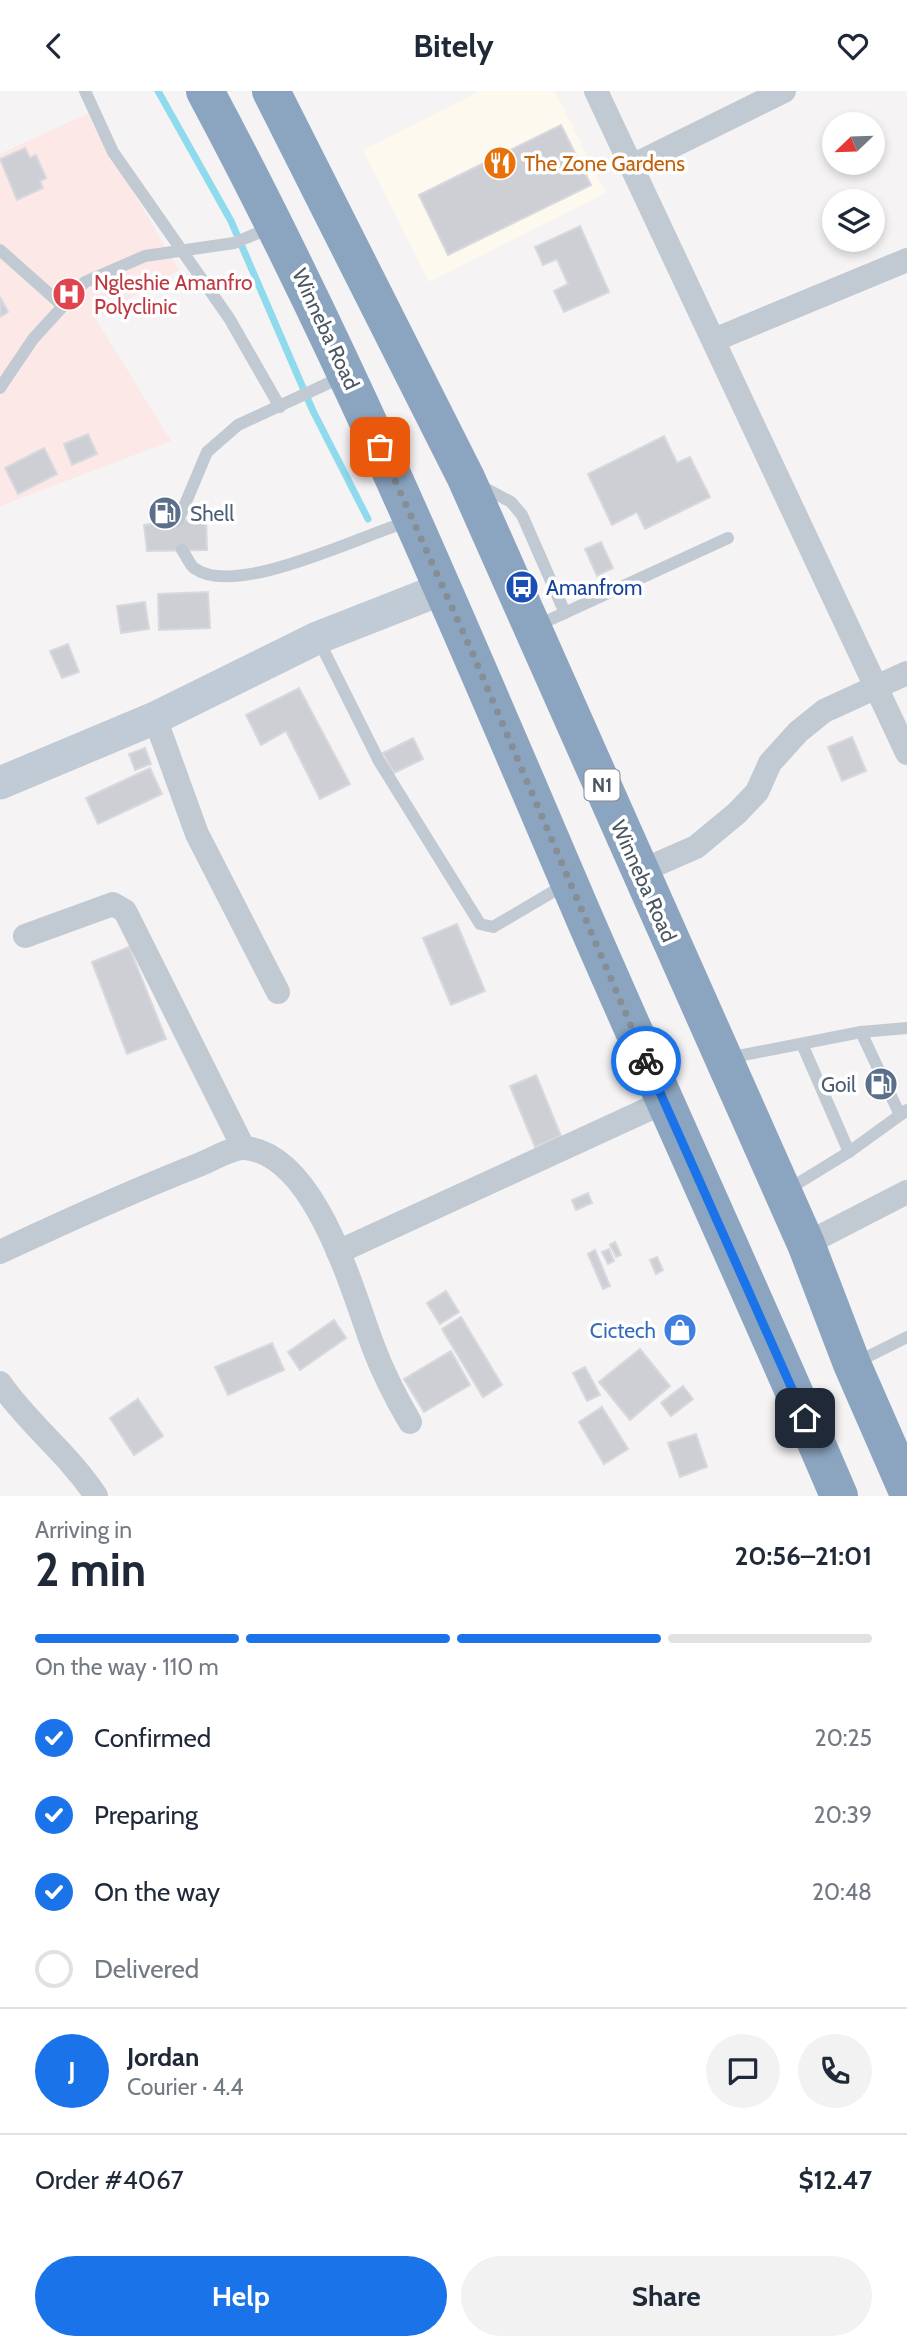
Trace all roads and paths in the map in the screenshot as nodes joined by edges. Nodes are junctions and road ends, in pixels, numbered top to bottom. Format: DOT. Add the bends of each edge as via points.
graph roads {
  1 [pos="85,91"];
  2 [pos="205,91"];
  3 [pos="271,91"];
  4 [pos="596,91"];
  5 [pos="784,91"];
  6 [pos="632,166"];
  7 [pos="277,225"];
  8 [pos="0,250"];
  9 [pos="183,251"];
  10 [pos="907,260"];
  11 [pos="63,306"];
  12 [pos="714,340"];
  13 [pos="347,374"];
  14 [pos="0,388"];
  15 [pos="280,407"];
  16 [pos="412,520"];
  17 [pos="178,521"];
  18 [pos="728,538"];
  19 [pos="183,550"];
  20 [pos="442,589"];
  21 [pos="549,620"];
  22 [pos="317,638"];
  23 [pos="907,673"];
  24 [pos="877,687"];
  25 [pos="155,718"];
  26 [pos="907,753"];
  27 [pos="0,783"];
  28 [pos="639,872"];
  29 [pos="569,882"];
  30 [pos="25,936"];
  31 [pos="278,992"];
  32 [pos="907,1028"];
  33 [pos="861,1032"];
  34 [pos="802,1044"];
  35 [pos="723,1059"];
  36 [pos="664,1102"];
  37 [pos="903,1113"];
  38 [pos="243,1147"];
  39 [pos="849,1152"];
  40 [pos="907,1192"];
  41 [pos="781,1193"];
  42 [pos="806,1244"];
  43 [pos="0,1252"];
  44 [pos="338,1252"];
  45 [pos="907,1337"];
  46 [pos="852,1364"];
  47 [pos="0,1383"];
  48 [pos="410,1422"];
  49 [pos="907,1490"];
  50 [pos="837,1495"];
  51 [pos="96,1496"];
  1 -- 9 [label="lane" via="113,152"];
  2 -- 7 [label="highway, Winneba Road"];
  3 -- 21 [label="highway, Winneba Road / N1" via="466,478"];
  4 -- 6 [label="street"];
  5 -- 6 [label="street"];
  6 -- 12 [label="street"];
  7 -- 9 [label="lane" via="234,243"];
  7 -- 13 [label="highway, Winneba Road"];
  8 -- 11 [label="lane"];
  9 -- 11 [label="lane" via="145,256 85,282"];
  9 -- 15 [label="lane" via="229,318"];
  10 -- 12 [label="street"];
  11 -- 14 [label="lane" via="33,339"];
  12 -- 24 [label="street"];
  13 -- 15 [label="lane"];
  13 -- 16 [label="highway, Winneba Road"];
  15 -- 17 [label="lane" via="238,425 207,452"];
  16 -- 19 [label="lane" via="255,575 215,576 194,568"];
  16 -- 20 [label="highway, Winneba Road"];
  18 -- 21 [label="lane"];
  20 -- 22 [label="street"];
  20 -- 29 [label="highway, Winneba Road"];
  21 -- 28 [label="highway, Winneba Road / N1"];
  22 -- 25 [label="street"];
  22 -- 29 [label="lane" via="379,761 480,924 493,927"];
  23 -- 24 [label="street"];
  24 -- 26 [label="street"];
  24 -- 28 [label="street" via="824,711 798,732 770,763 757,792 696,846"];
  25 -- 27 [label="street"];
  25 -- 31 [label="street" via="197,834"];
  28 -- 35 [label="highway, Winneba Road / N1"];
  29 -- 36 [label="highway, Winneba Road"];
  30 -- 38 [label="street" via="113,904 125,911"];
  32 -- 33 [label="lane"];
  33 -- 34 [label="lane"];
  33 -- 37 [label="lane"];
  34 -- 35 [label="lane"];
  34 -- 39 [label="lane"];
  35 -- 41 [label="highway, Winneba Road / N1"];
  36 -- 44 [label="street"];
  36 -- 50 [label="highway, Winneba Road"];
  37 -- 39 [label="lane"];
  38 -- 43 [label="street"];
  38 -- 44 [label="street" via="268,1155 296,1177"];
  39 -- 41 [label="lane"];
  40 -- 42 [label="street"];
  41 -- 42 [label="highway, Winneba Road / N1"];
  42 -- 46 [label="highway, Winneba Road / N1"];
  44 -- 48 [label="street" via="390,1388"];
  45 -- 46 [label="lane"];
  46 -- 49 [label="highway, Winneba Road / N1"];
  47 -- 51 [label="street"];
}
